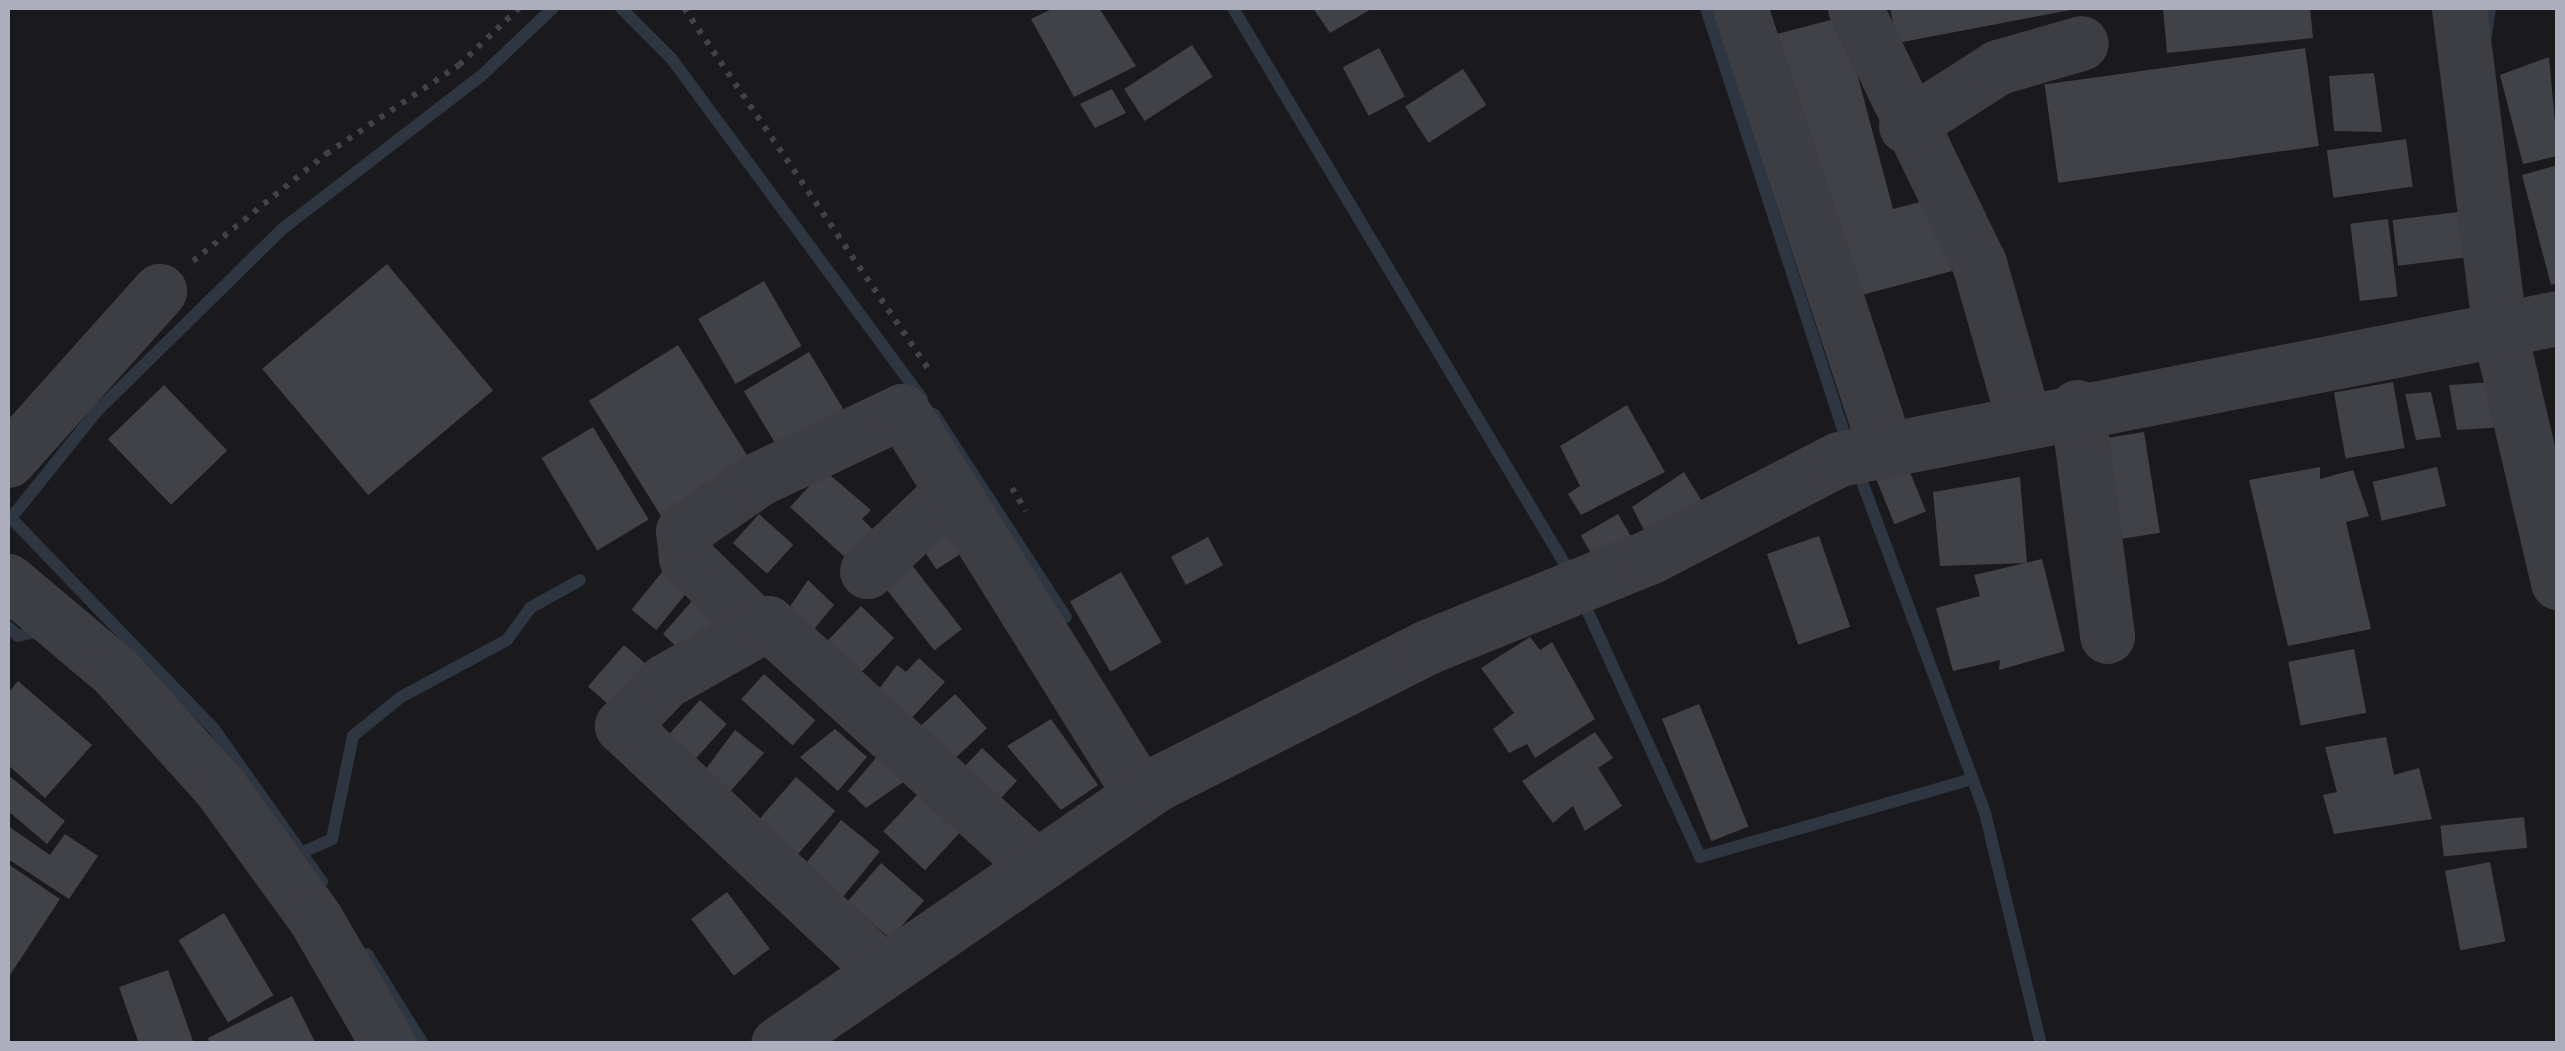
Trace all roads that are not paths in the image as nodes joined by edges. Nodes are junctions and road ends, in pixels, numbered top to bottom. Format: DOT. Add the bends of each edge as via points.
graph roads {
  1 [pos="1740,8"];
  2 [pos="1855,8"];
  3 [pos="2458,8"];
  4 [pos="2081,43"];
  5 [pos="1906,126"];
  6 [pos="158,290"];
  7 [pos="2558,318"];
  8 [pos="2500,333"];
  9 [pos="2078,407"];
  10 [pos="2023,417"];
  11 [pos="1863,451"];
  12 [pos="8,460"];
  13 [pos="976,480"];
  14 [pos="867,571"];
  15 [pos="8,581"];
  16 [pos="2558,582"];
  17 [pos="756,625"];
  18 [pos="2108,636"];
  19 [pos="1140,794"];
  20 [pos="1034,864"];
  21 [pos="882,970"];
  22 [pos="388,1044"];
  23 [pos="778,1044"];
  1 -- 11 [label="street"];
  2 -- 5 [label="street"];
  3 -- 8 [label="street"];
  4 -- 5 [label="street" via="1998,67"];
  5 -- 10 [label="street" via="1979,263"];
  6 -- 12 [label="street"];
  7 -- 8 [label="street"];
  8 -- 9 [label="street"];
  8 -- 16 [label="street"];
  9 -- 10 [label="street"];
  9 -- 18 [label="street"];
  10 -- 11 [label="street"];
  11 -- 19 [label="street" via="1572,589 1428,647"];
  13 -- 14 [label="street"];
  13 -- 17 [label="street" via="902,410 758,480 683,531 686,558"];
  13 -- 19 [label="street"];
  15 -- 22 [label="street" via="114,671 219,786 316,918"];
  17 -- 20 [label="street" via="768,623"];
  17 -- 21 [label="street" via="665,681 622,726"];
  19 -- 20 [label="street"];
  20 -- 21 [label="street"];
  21 -- 23 [label="street"];
}
